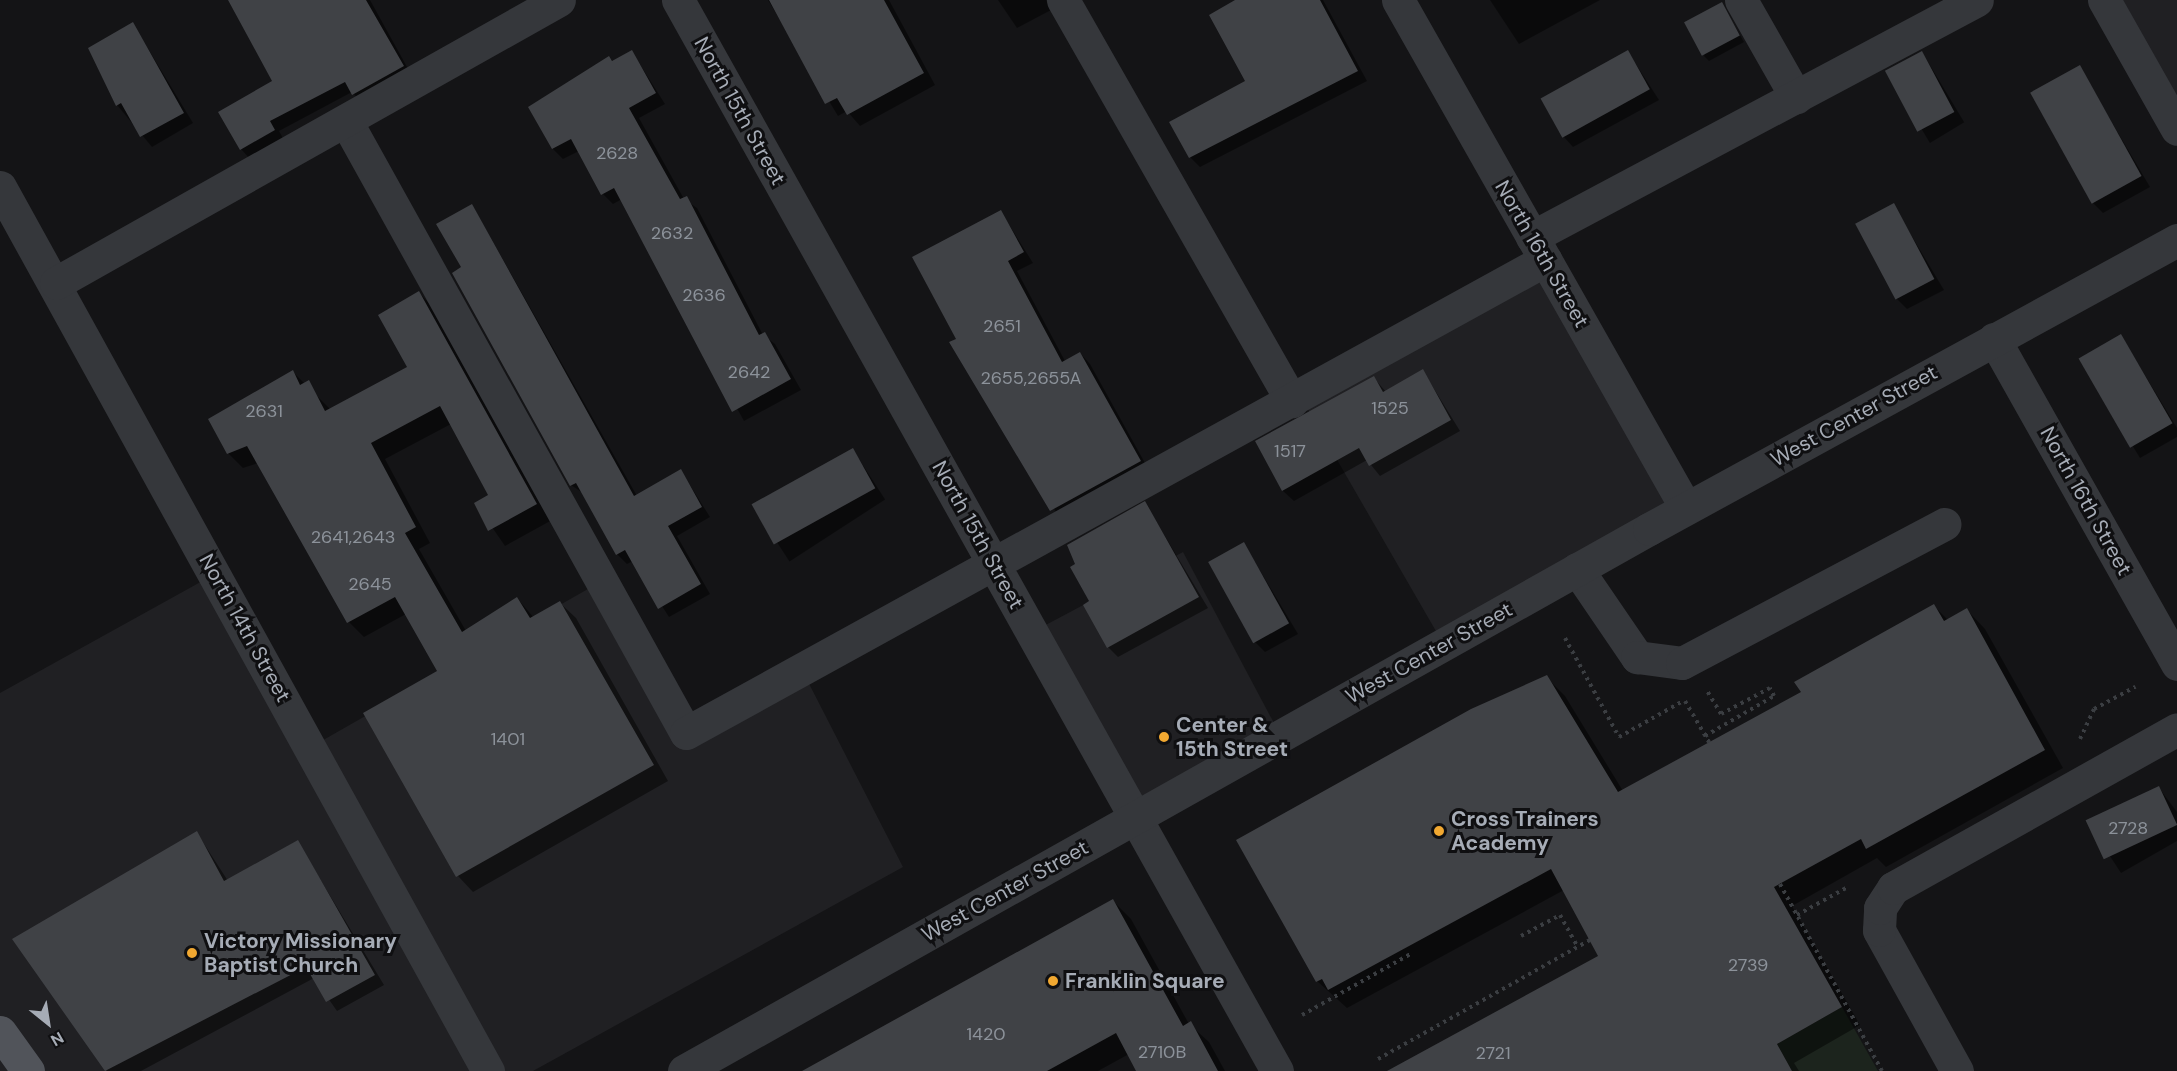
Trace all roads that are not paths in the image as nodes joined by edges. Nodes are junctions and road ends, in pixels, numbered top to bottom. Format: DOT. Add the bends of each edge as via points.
graph roads {
  1 [pos="559,0"];
  2 [pos="678,0"];
  3 [pos="1063,0"];
  4 [pos="1398,0"];
  5 [pos="1741,0"];
  6 [pos="1977,0"];
  7 [pos="2104,0"];
  8 [pos="1796,97"];
  9 [pos="346,122"];
  10 [pos="2177,129"];
  11 [pos="0,187"];
  12 [pos="2177,240"];
  13 [pos="1538,248"];
  14 [pos="56,284"];
  15 [pos="1994,339"];
  16 [pos="1292,401"];
  17 [pos="1686,508"];
  18 [pos="1944,525"];
  19 [pos="994,565"];
  20 [pos="1577,569"];
  21 [pos="2177,664"];
  22 [pos="2177,729"];
  23 [pos="1136,818"];
  24 [pos="0,1032"];
  25 [pos="28,1071"];
  26 [pos="488,1071"];
  27 [pos="684,1071"];
  28 [pos="1277,1071"];
  29 [pos="1957,1071"];
  1 -- 9 [label="street"];
  2 -- 19 [label="street, North 15th Street"];
  3 -- 16 [label="street"];
  4 -- 13 [label="street, North 16th Street"];
  5 -- 8 [label="street"];
  6 -- 8 [label="street"];
  7 -- 10 [label="street"];
  8 -- 13 [label="street"];
  9 -- 14 [label="street"];
  9 -- 19 [label="street" via="686,733"];
  11 -- 14 [label="street, North 14th Street"];
  12 -- 15 [label="street, West Center Street"];
  13 -- 16 [label="street"];
  13 -- 17 [label="street, North 16th Street"];
  14 -- 26 [label="street, North 14th Street"];
  15 -- 17 [label="street, West Center Street"];
  15 -- 21 [label="street, North 16th Street"];
  16 -- 19 [label="street"];
  17 -- 20 [label="street, West Center Street"];
  18 -- 20 [label="street" via="1682,663 1637,657"];
  19 -- 23 [label="street, North 15th Street"];
  20 -- 23 [label="street, West Center Street"];
  22 -- 29 [label="street" via="1893,888 1880,908 1879,930"];
  23 -- 27 [label="street, West Center Street"];
  23 -- 28 [label="street, North 15th Street"];
  24 -- 25 [label="main road"];
}
